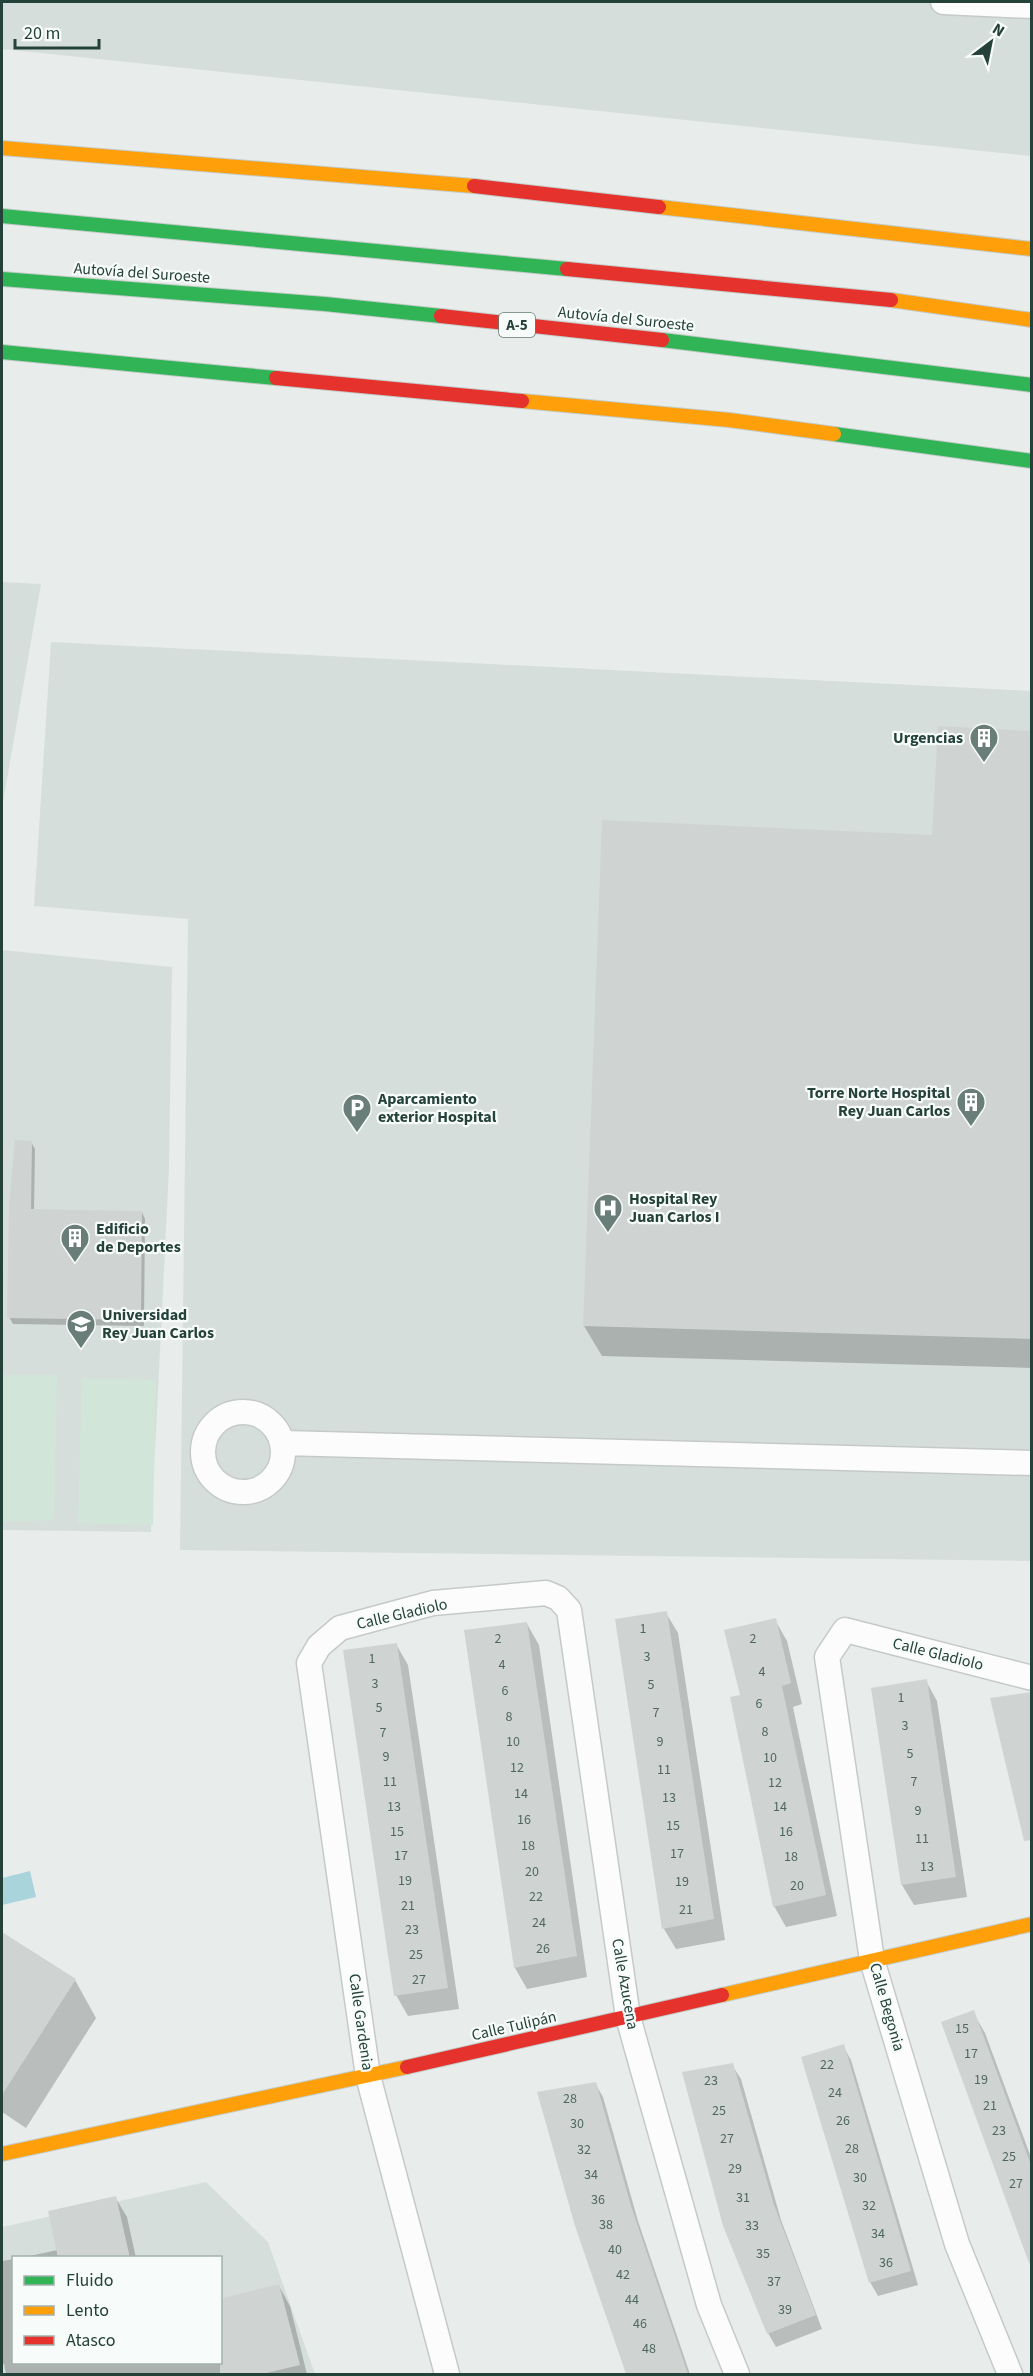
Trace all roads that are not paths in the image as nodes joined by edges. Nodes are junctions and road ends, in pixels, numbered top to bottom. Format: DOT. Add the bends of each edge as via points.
graph roads {
  1 [pos="943,2"];
  2 [pos="1032,6"];
  3 [pos="2,148"];
  4 [pos="2,216"];
  5 [pos="1032,249"];
  6 [pos="2,279"];
  7 [pos="910,302"];
  8 [pos="1032,308"];
  9 [pos="1032,320"];
  10 [pos="2,352"];
  11 [pos="1032,385"];
  12 [pos="1032,461"];
  13 [pos="283,1443"];
  14 [pos="1032,1463"];
  15 [pos="546,1593"];
  16 [pos="845,1630"];
  17 [pos="309,1663"];
  18 [pos="1032,1678"];
  19 [pos="1032,1924"];
  20 [pos="872,1960"];
  21 [pos="628,2017"];
  22 [pos="368,2076"];
  23 [pos="2,2154"];
  24 [pos="447,2374"];
  25 [pos="737,2374"];
  26 [pos="1010,2374"];
  1 -- 2 [label="street"];
  3 -- 5 [label="main road" via="425,181"];
  4 -- 7 [label="main road"];
  6 -- 11 [label="main road, Autovía del Suroeste / A-5" via="325,304 729,347"];
  7 -- 8 [label="main road"];
  7 -- 9 [label="main road"];
  10 -- 12 [label="main road" via="729,420"];
  13 -- 14 [label="street"];
  15 -- 17 [label="street, Calle Gladiolo" via="433,1603 340,1628 319,1646"];
  15 -- 21 [label="street, Calle Azucena" via="558,1598 569,1610"];
  16 -- 18 [label="street, Calle Gladiolo"];
  16 -- 20 [label="street, Calle Begonia" via="827,1657"];
  17 -- 22 [label="street, Calle Gardenia"];
  19 -- 20 [label="main road, Calle Tulipán"];
  20 -- 21 [label="main road, Calle Tulipán"];
  20 -- 26 [label="street, Calle Begonia" via="957,2244"];
  21 -- 22 [label="main road, Calle Tulipán"];
  21 -- 25 [label="street, Calle Azucena" via="709,2305"];
  22 -- 23 [label="main road, Calle Tulipán"];
  22 -- 24 [label="street, Calle Gardenia"];
}
